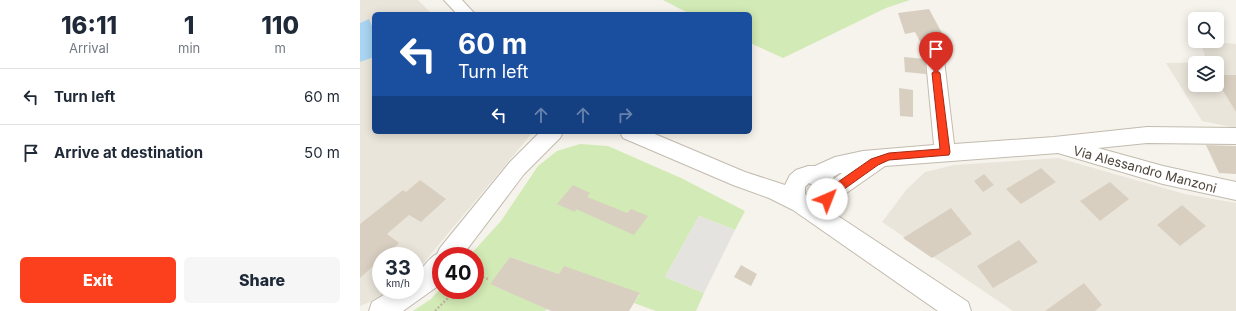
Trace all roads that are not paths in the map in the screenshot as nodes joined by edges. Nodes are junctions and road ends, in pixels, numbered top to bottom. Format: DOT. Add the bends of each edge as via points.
graph roads {
  1 [pos="452,0"];
  2 [pos="465,12"];
  3 [pos="935,60"];
  4 [pos="551,134"];
  5 [pos="635,134"];
  6 [pos="1138,136"];
  7 [pos="1236,136"];
  8 [pos="1054,145"];
  9 [pos="945,152"];
  10 [pos="889,156"];
  11 [pos="1164,175"];
  12 [pos="807,178"];
  13 [pos="762,186"];
  14 [pos="1236,192"];
  15 [pos="828,196"];
  16 [pos="803,205"];
  17 [pos="455,247"];
  18 [pos="876,255"];
  19 [pos="432,275"];
  20 [pos="424,282"];
  21 [pos="400,299"];
  22 [pos="381,311"];
  23 [pos="959,311"];
  1 -- 2 [label="street"];
  3 -- 9 [label="street"];
  4 -- 17 [label="street" via="516,168"];
  5 -- 13 [label="street, Via Alessandro Manzoni"];
  6 -- 7 [label="street, Via Alessandro Manzoni"];
  6 -- 8 [label="street, Via Alessandro Manzoni"];
  6 -- 11 [label="street" via="1131,143 1138,158"];
  8 -- 9 [label="street, Via Alessandro Manzoni"];
  8 -- 11 [label="street, Via Alessandro Manzoni"];
  9 -- 10 [label="street, Via Alessandro Manzoni"];
  10 -- 12 [label="street, Via Alessandro Manzoni" via="863,158 844,163"];
  10 -- 15 [label="street, Via Alessandro Manzoni" via="870,164"];
  11 -- 14 [label="street, Via Alessandro Manzoni"];
  12 -- 13 [label="street, Via Alessandro Manzoni" via="789,184"];
  12 -- 15 [label="street" via="827,184"];
  12 -- 16 [label="street" via="794,187 795,198"];
  13 -- 16 [label="street, Via Alessandro Manzoni"];
  15 -- 16 [label="street" via="817,206"];
  15 -- 18 [label="street" via="856,234"];
  16 -- 18 [label="street, Via Alessandro Manzoni"];
  18 -- 23 [label="street"];
  19 -- 20 [label="street"];
  21 -- 22 [label="street"];
}
